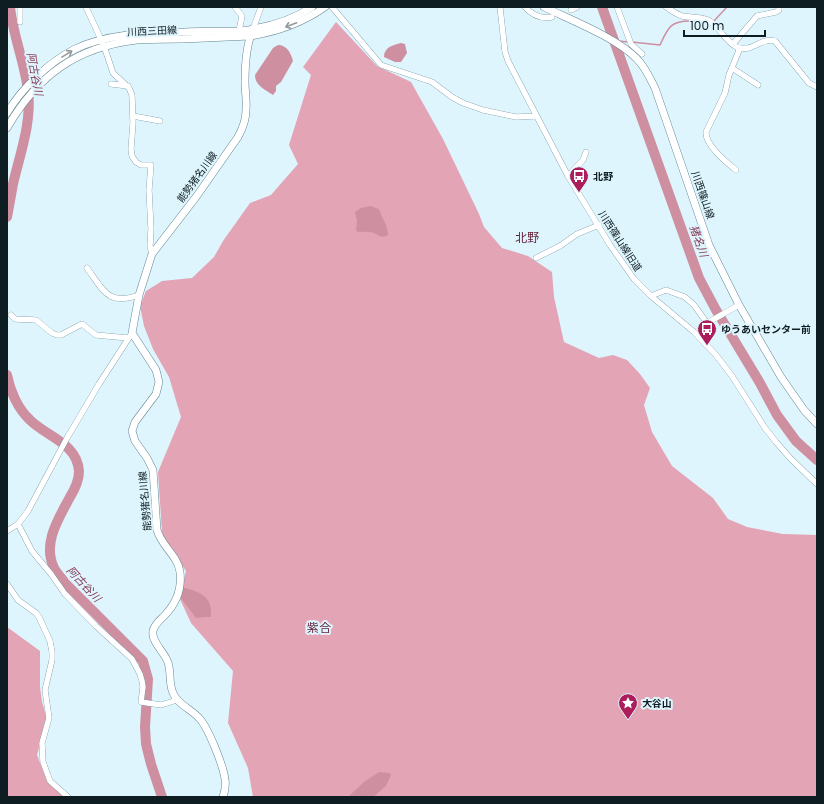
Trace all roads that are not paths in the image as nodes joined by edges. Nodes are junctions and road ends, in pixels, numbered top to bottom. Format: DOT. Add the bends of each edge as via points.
graph roads {
  1 [pos="20,7"];
  2 [pos="86,7"];
  3 [pos="235,7"];
  4 [pos="261,7"];
  5 [pos="312,7"];
  6 [pos="325,7"];
  7 [pos="332,7"];
  8 [pos="500,7"];
  9 [pos="525,7"];
  10 [pos="544,7"];
  11 [pos="577,7"];
  12 [pos="617,7"];
  13 [pos="666,7"];
  14 [pos="779,8"];
  15 [pos="571,10"];
  16 [pos="552,17"];
  17 [pos="20,22"];
  18 [pos="253,29"];
  19 [pos="238,31"];
  20 [pos="250,36"];
  21 [pos="102,43"];
  22 [pos="732,44"];
  23 [pos="740,48"];
  24 [pos="642,54"];
  25 [pos="732,68"];
  26 [pos="111,84"];
  27 [pos="758,85"];
  28 [pos="128,86"];
  29 [pos="817,87"];
  30 [pos="7,113"];
  31 [pos="133,116"];
  32 [pos="536,116"];
  33 [pos="160,121"];
  34 [pos="7,128"];
  35 [pos="586,152"];
  36 [pos="736,170"];
  37 [pos="568,176"];
  38 [pos="599,225"];
  39 [pos="152,254"];
  40 [pos="536,258"];
  41 [pos="87,268"];
  42 [pos="140,295"];
  43 [pos="651,296"];
  44 [pos="739,306"];
  45 [pos="11,315"];
  46 [pos="130,336"];
  47 [pos="817,424"];
  48 [pos="817,484"];
  49 [pos="18,524"];
  50 [pos="7,531"];
  51 [pos="7,584"];
  52 [pos="177,700"];
  53 [pos="68,797"];
  54 [pos="223,797"];
  1 -- 17 [label="street"];
  2 -- 21 [label="street"];
  3 -- 19 [label="street" via="242,16"];
  4 -- 18 [label="street"];
  5 -- 18 [label="main road, 川西三田線" via="286,20"];
  6 -- 20 [label="main road, 川西三田線, one-way" via="295,24"];
  7 -- 32 [label="street" via="381,65 432,82 452,97 483,110 516,117"];
  8 -- 32 [label="street, 川西篠山線旧道" via="506,57"];
  9 -- 16 [label="street" via="538,16"];
  10 -- 44 [label="main road, 川西篠山線" via="613,41 629,51 645,69 655,88 710,245"];
  11 -- 15 [label="street"];
  12 -- 24 [label="street" via="631,44"];
  13 -- 22 [label="street" via="682,16 711,22"];
  14 -- 22 [label="street" via="776,12 757,16"];
  18 -- 19 [label="main road, 川西三田線"];
  18 -- 20 [label="main road, 能勢猪名川線"];
  19 -- 21 [label="main road, 川西三田線" via="134,33"];
  20 -- 21 [label="main road, 川西三田線"];
  20 -- 39 [label="main road, 能勢猪名川線" via="245,81 247,108 243,127 196,197"];
  21 -- 28 [label="street" via="113,73"];
  30 -- 21 [label="main road, 川西三田線, one-way" via="36,77 59,58 75,49"];
  21 -- 34 [label="main road, 川西三田線" via="63,64 37,86 18,109"];
  22 -- 23 [label="street"];
  23 -- 25 [label="street"];
  23 -- 29 [label="street" via="745,49 770,39 775,41 809,83"];
  25 -- 27 [label="street"];
  25 -- 36 [label="street" via="725,93 706,137 709,144"];
  26 -- 28 [label="street"];
  28 -- 31 [label="street" via="132,95"];
  31 -- 33 [label="street"];
  31 -- 39 [label="street" via="132,156 141,165 151,165 149,190"];
  32 -- 37 [label="street, 川西篠山線旧道"];
  35 -- 37 [label="street" via="583,160"];
  37 -- 38 [label="street, 川西篠山線旧道"];
  38 -- 40 [label="street" via="577,234"];
  38 -- 43 [label="street, 川西篠山線旧道" via="634,279"];
  39 -- 42 [label="main road, 能勢猪名川線"];
  41 -- 42 [label="street" via="105,293 111,297 123,300"];
  42 -- 46 [label="main road, 能勢猪名川線"];
  43 -- 44 [label="street" via="666,290 685,297 707,323"];
  43 -- 48 [label="street, 川西篠山線旧道" via="694,332 716,355 765,428 790,459"];
  44 -- 47 [label="main road, 川西篠山線" via="781,377"];
  45 -- 46 [label="street" via="15,318 36,320 57,335 82,324 96,334"];
  46 -- 49 [label="street" via="99,384 28,511"];
  46 -- 52 [label="main road, 能勢猪名川線" via="156,370 159,382 156,394 135,422 132,431 135,441 148,458 153,470 159,537 177,563 180,572 177,599 152,633 168,662 171,689"];
  49 -- 50 [label="street"];
  49 -- 52 [label="street" via="32,551 65,594 132,659 142,681 141,702 160,705"];
  51 -- 53 [label="street" via="18,600 36,613 50,641 52,660 45,690 49,718 42,743 43,762 50,781"];
  52 -- 54 [label="main road" via="197,716 207,729 225,778"];
}
